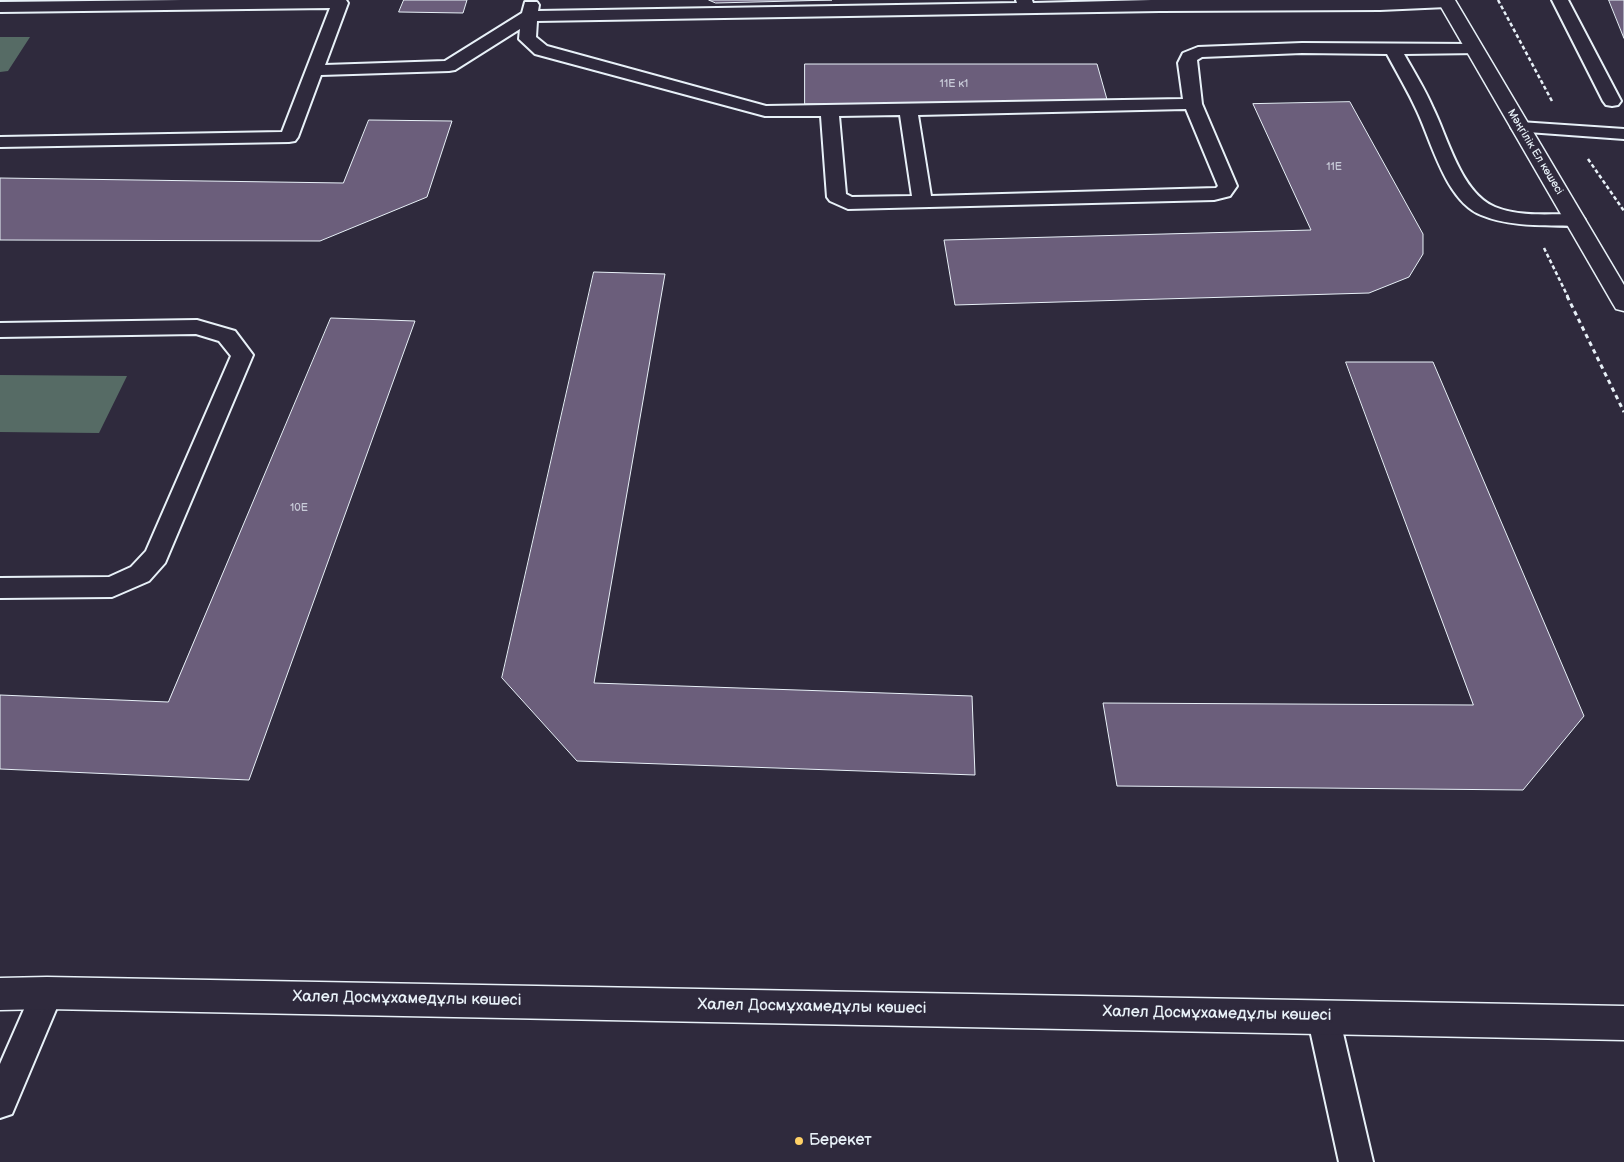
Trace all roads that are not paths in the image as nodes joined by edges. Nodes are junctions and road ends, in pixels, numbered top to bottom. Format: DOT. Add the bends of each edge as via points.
graph roads {
  1 [pos="1560,0"];
  2 [pos="1447,1"];
  3 [pos="1379,2"];
  4 [pos="1159,3"];
  5 [pos="1025,4"];
  6 [pos="0,7"];
  7 [pos="530,8"];
  8 [pos="586,8"];
  9 [pos="1393,49"];
  10 [pos="1474,49"];
  11 [pos="314,70"];
  12 [pos="1612,101"];
  13 [pos="1193,104"];
  14 [pos="908,110"];
  15 [pos="830,111"];
  16 [pos="1520,127"];
  17 [pos="1624,134"];
  18 [pos="0,142"];
  19 [pos="922,202"];
  20 [pos="1576,220"];
  21 [pos="1624,304"];
  22 [pos="0,330"];
  23 [pos="0,588"];
  24 [pos="47,993"];
  25 [pos="0,994"];
  26 [pos="1323,1016"];
  27 [pos="1624,1023"];
  28 [pos="0,1102"];
  29 [pos="1356,1162"];
  1 -- 12 [label="lane"];
  2 -- 3 [label="lane"];
  2 -- 10 [label="street, Мәңгілік Ел көшесі"];
  3 -- 4 [label="lane"];
  4 -- 5 [label="lane"];
  5 -- 8 [label="lane"];
  6 -- 11 [label="lane" via="340,3"];
  7 -- 8 [label="lane"];
  7 -- 11 [label="lane" via="449,66"];
  7 -- 15 [label="lane" via="527,38 541,50 765,111"];
  9 -- 10 [label="lane"];
  9 -- 13 [label="lane" via="1198,52 1189,57 1187,63"];
  9 -- 20 [label="lane" via="1465,196 1493,213"];
  10 -- 16 [label="street, Мәңгілік Ел көшесі"];
  11 -- 18 [label="lane" via="288,137"];
  13 -- 14 [label="lane"];
  13 -- 19 [label="lane" via="1228,186 1222,192"];
  14 -- 15 [label="lane"];
  14 -- 19 [label="lane"];
  15 -- 19 [label="lane" via="837,197 848,203"];
  16 -- 17 [label="lane"];
  16 -- 20 [label="street, Мәңгілік Ел көшесі"];
  20 -- 21 [label="street, Мәңгілік Ел көшесі"];
  22 -- 23 [label="lane" via="197,327 227,336 242,355 156,556 140,574 112,587"];
  24 -- 25 [label="street, Халел Досмұхамедұлы көшесі"];
  24 -- 26 [label="street, Халел Досмұхамедұлы көшесі"];
  24 -- 28 [label="lane"];
  26 -- 27 [label="street, Халел Досмұхамедұлы көшесі"];
  26 -- 29 [label="lane"];
}
